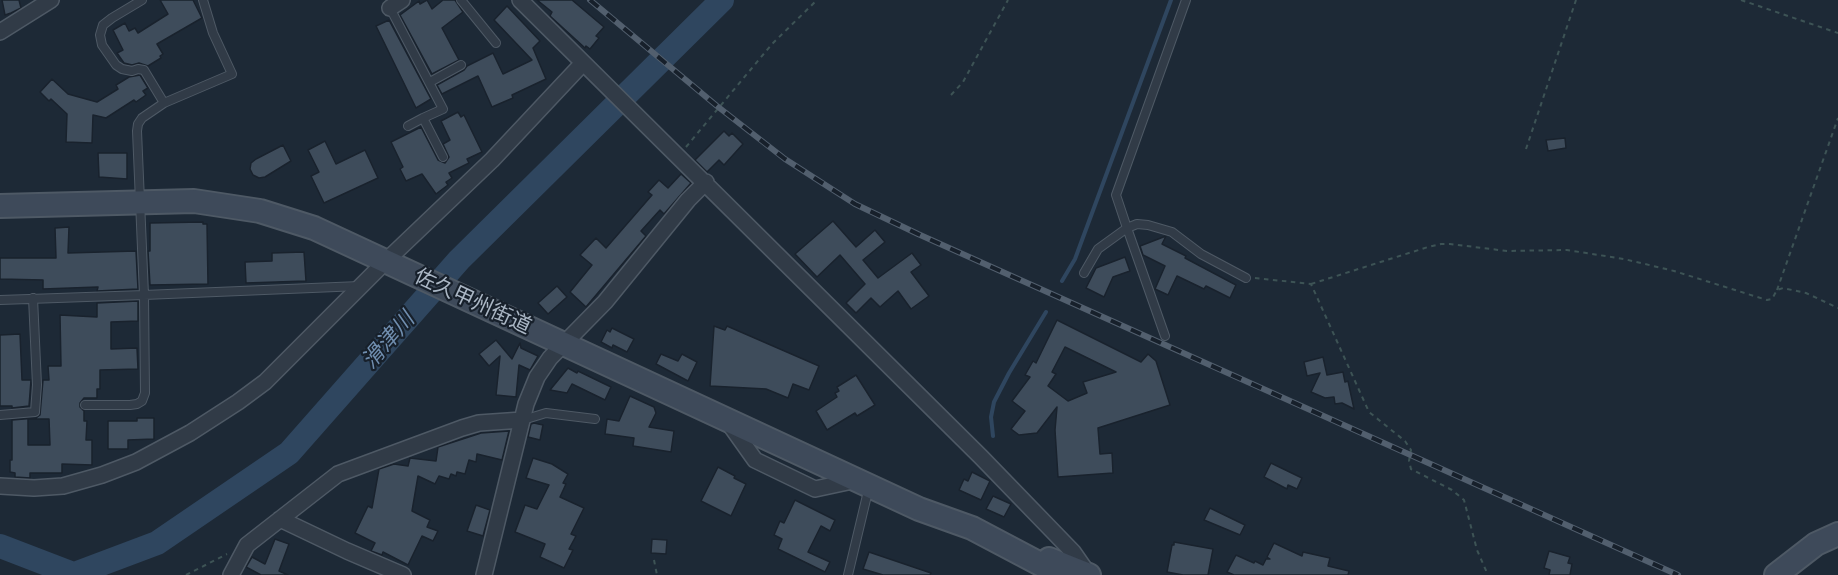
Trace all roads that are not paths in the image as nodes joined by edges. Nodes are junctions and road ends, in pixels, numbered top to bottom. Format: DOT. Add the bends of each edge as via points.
graph roads {
  1 [pos="51,0"];
  2 [pos="142,0"];
  3 [pos="203,0"];
  4 [pos="461,0"];
  5 [pos="520,0"];
  6 [pos="1186,0"];
  7 [pos="396,4"];
  8 [pos="0,32"];
  9 [pos="496,43"];
  10 [pos="461,66"];
  11 [pos="586,66"];
  12 [pos="430,82"];
  13 [pos="164,103"];
  14 [pos="423,118"];
  15 [pos="408,126"];
  16 [pos="444,157"];
  17 [pos="706,182"];
  18 [pos="141,201"];
  19 [pos="0,206"];
  20 [pos="1127,228"];
  21 [pos="389,262"];
  22 [pos="1084,273"];
  23 [pos="1246,278"];
  24 [pos="362,286"];
  25 [pos="144,295"];
  26 [pos="33,298"];
  27 [pos="0,300"];
  28 [pos="1165,336"];
  29 [pos="566,344"];
  30 [pos="85,405"];
  31 [pos="0,415"];
  32 [pos="595,419"];
  33 [pos="522,420"];
  34 [pos="863,483"];
  35 [pos="0,486"];
  36 [pos="919,509"];
  37 [pos="280,519"];
  38 [pos="972,528"];
  39 [pos="1838,534"];
  40 [pos="231,575"];
  41 [pos="403,575"];
  42 [pos="484,575"];
  43 [pos="848,575"];
  44 [pos="1035,575"];
  45 [pos="1061,575"];
  46 [pos="1089,575"];
  47 [pos="1776,575"];
  1 -- 8 [label="street"];
  2 -- 13 [label="lane" via="103,25 102,45 122,69 144,70"];
  3 -- 13 [label="lane" via="232,74"];
  4 -- 9 [label="lane"];
  5 -- 11 [label="street"];
  6 -- 20 [label="lane" via="1117,188"];
  7 -- 12 [label="lane"];
  10 -- 12 [label="lane"];
  11 -- 17 [label="street"];
  11 -- 21 [label="street"];
  12 -- 14 [label="lane" via="443,109"];
  13 -- 18 [label="lane" via="138,124"];
  14 -- 15 [label="lane"];
  14 -- 16 [label="lane"];
  17 -- 29 [label="street"];
  17 -- 46 [label="street" via="1031,507"];
  18 -- 19 [label="main road, 佐久甲州街道"];
  18 -- 21 [label="main road, 佐久甲州街道" via="194,201 260,211 314,228"];
  18 -- 25 [label="lane"];
  20 -- 22 [label="lane" via="1098,249"];
  20 -- 23 [label="lane" via="1137,224 1172,232 1201,254"];
  20 -- 28 [label="lane"];
  21 -- 24 [label="street"];
  21 -- 29 [label="main road, 佐久甲州街道"];
  24 -- 25 [label="lane"];
  24 -- 35 [label="street" via="265,382 190,433 136,462 82,481 34,488"];
  25 -- 26 [label="lane"];
  25 -- 30 [label="lane" via="146,393 142,401 130,405"];
  26 -- 27 [label="lane"];
  26 -- 31 [label="lane" via="35,412"];
  29 -- 33 [label="street" via="537,377"];
  29 -- 34 [label="main road, 佐久甲州街道"];
  32 -- 33 [label="lane" via="546,412"];
  33 -- 37 [label="street" via="479,423 338,474"];
  33 -- 42 [label="street"];
  34 -- 36 [label="main road, 佐久甲州街道"];
  34 -- 43 [label="lane"];
  36 -- 38 [label="main road, 佐久甲州街道"];
  36 -- 44 [label="main road, 佐久甲州街道"];
  37 -- 40 [label="street" via="247,545"];
  37 -- 41 [label="street"];
  38 -- 45 [label="main road, 佐久甲州街道"];
  38 -- 46 [label="main road"];
  39 -- 47 [label="main road" via="1816,544"];
}
